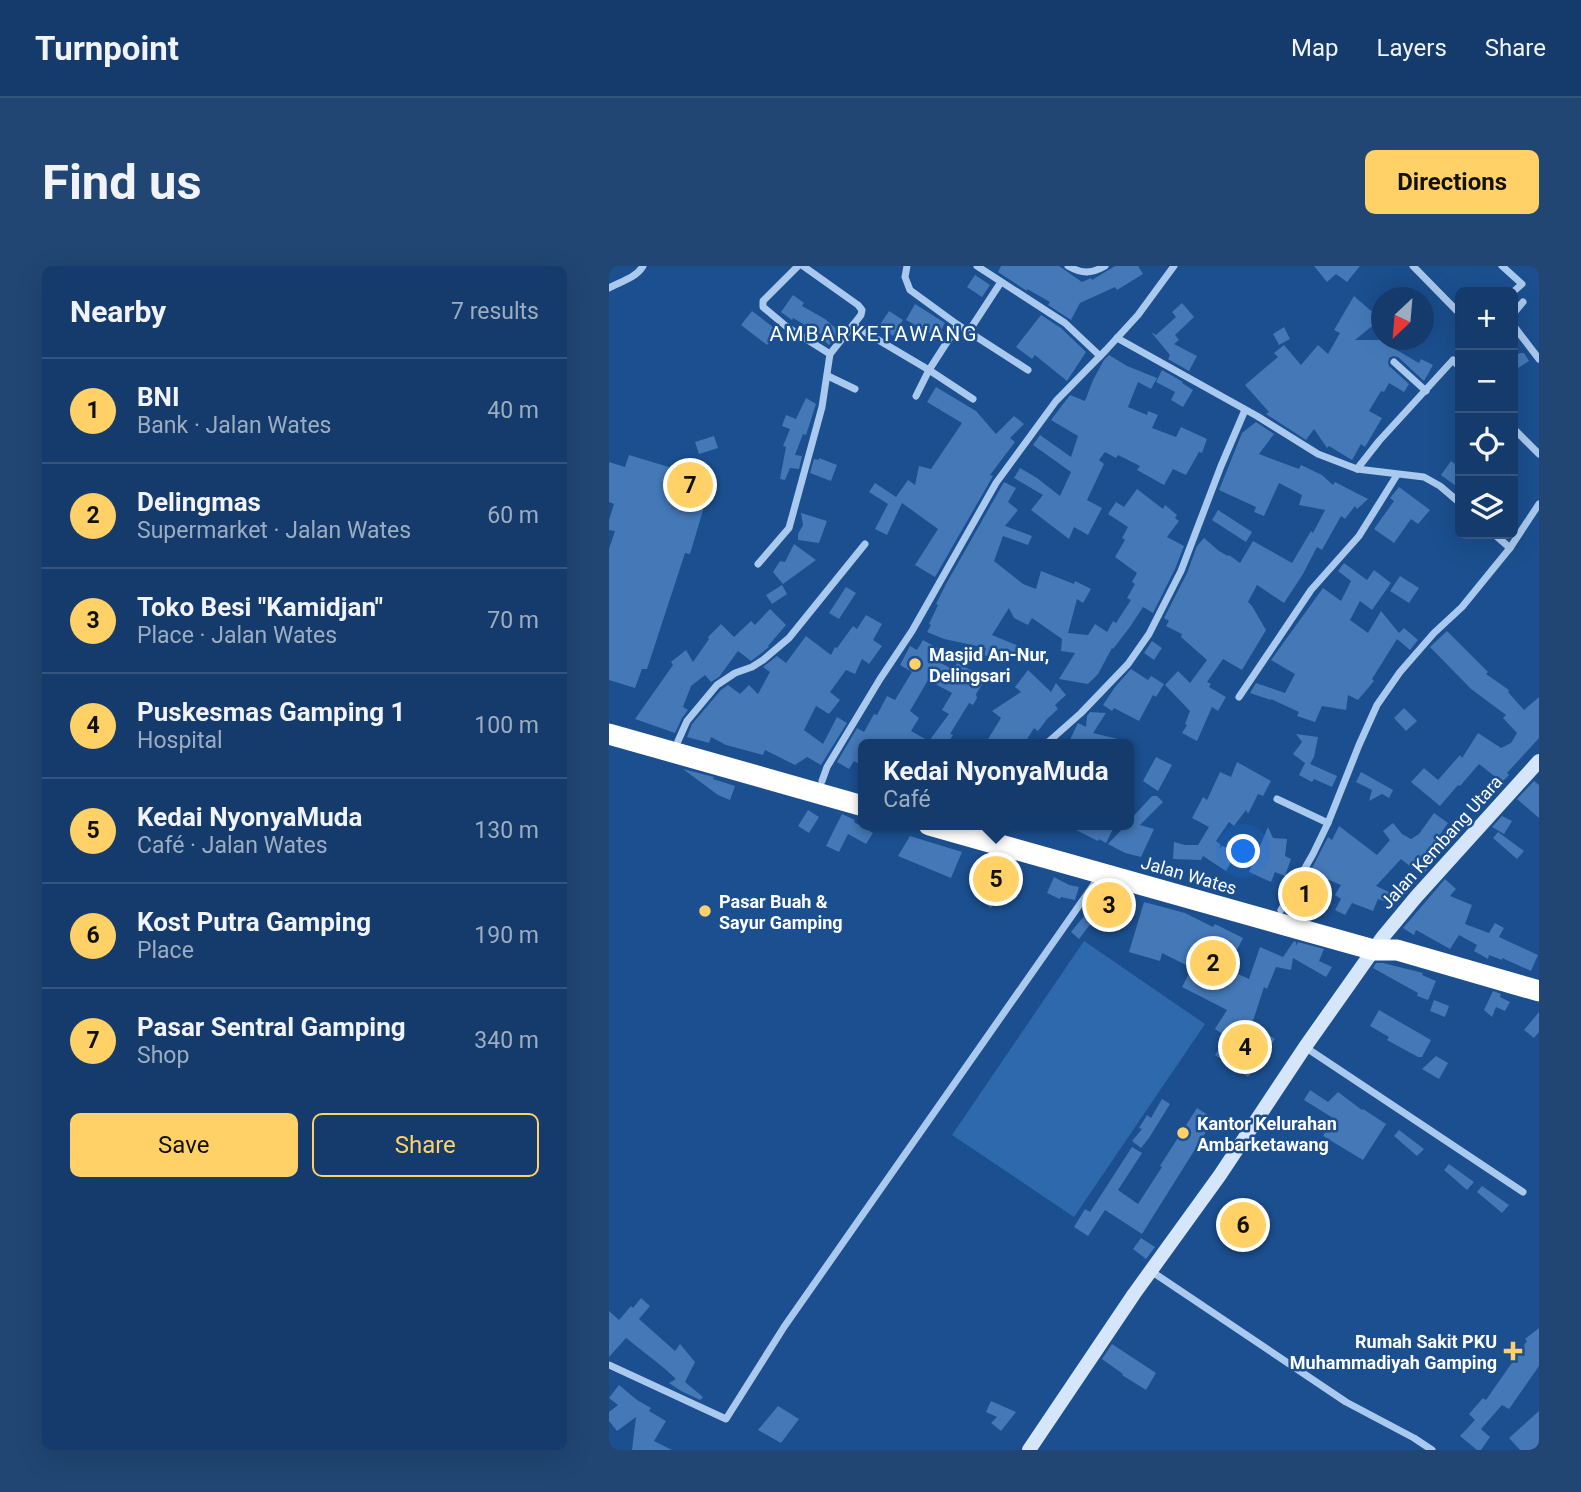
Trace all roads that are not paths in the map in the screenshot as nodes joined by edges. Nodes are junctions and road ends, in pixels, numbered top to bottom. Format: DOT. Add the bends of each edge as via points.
graph roads {
  1 [pos="643,266"];
  2 [pos="801,266"];
  3 [pos="907,266"];
  4 [pos="977,266"];
  5 [pos="1067,266"];
  6 [pos="1105,266"];
  7 [pos="1413,266"];
  8 [pos="1502,266"];
  9 [pos="1172,267"];
  10 [pos="1001,282"];
  11 [pos="609,288"];
  12 [pos="1518,288"];
  13 [pos="1523,302"];
  14 [pos="1518,308"];
  15 [pos="1455,309"];
  16 [pos="853,324"];
  17 [pos="958,325"];
  18 [pos="968,331"];
  19 [pos="1518,332"];
  20 [pos="1117,338"];
  21 [pos="830,354"];
  22 [pos="1100,356"];
  23 [pos="1539,359"];
  24 [pos="1454,360"];
  25 [pos="1394,362"];
  26 [pos="929,370"];
  27 [pos="1028,370"];
  28 [pos="828,376"];
  29 [pos="855,390"];
  30 [pos="1426,391"];
  31 [pos="916,396"];
  32 [pos="973,399"];
  33 [pos="1245,410"];
  34 [pos="1518,433"];
  35 [pos="1539,454"];
  36 [pos="1357,469"];
  37 [pos="1397,475"];
  38 [pos="1455,499"];
  39 [pos="1539,504"];
  40 [pos="1500,539"];
  41 [pos="865,544"];
  42 [pos="1510,548"];
  43 [pos="758,564"];
  44 [pos="1239,697"];
  45 [pos="609,722"];
  46 [pos="609,734"];
  47 [pos="1051,739"];
  48 [pos="678,741"];
  49 [pos="1538,765"];
  50 [pos="822,782"];
  51 [pos="858,792"];
  52 [pos="1277,799"];
  53 [pos="858,805"];
  54 [pos="1328,823"];
  55 [pos="993,831"];
  56 [pos="1102,874"];
  57 [pos="1281,910"];
  58 [pos="1384,946"];
  59 [pos="1539,991"];
  60 [pos="1305,1047"];
  61 [pos="1523,1192"];
  62 [pos="1151,1271"];
  63 [pos="609,1364"];
  64 [pos="1029,1450"];
  65 [pos="1432,1450"];
  1 -- 11 [label="street"];
  2 -- 16 [label="street" via="860,307 861,315"];
  2 -- 21 [label="street" via="763,301 763,307"];
  3 -- 17 [label="street" via="910,290"];
  4 -- 10 [label="street"];
  5 -- 6 [label="street" via="1093,273"];
  7 -- 15 [label="street"];
  8 -- 12 [label="street" via="1522,284"];
  9 -- 20 [label="street"];
  10 -- 18 [label="street"];
  10 -- 22 [label="street" via="1065,323"];
  13 -- 14 [label="street"];
  16 -- 21 [label="street"];
  16 -- 26 [label="street"];
  17 -- 18 [label="street"];
  17 -- 26 [label="street"];
  18 -- 27 [label="street"];
  19 -- 23 [label="street"];
  20 -- 22 [label="street"];
  20 -- 33 [label="street"];
  21 -- 28 [label="street"];
  22 -- 50 [label="street" via="1056,401 996,483"];
  24 -- 30 [label="street"];
  25 -- 30 [label="street"];
  26 -- 31 [label="street"];
  26 -- 32 [label="street"];
  28 -- 29 [label="street"];
  28 -- 43 [label="street" via="789,528"];
  30 -- 36 [label="street"];
  33 -- 36 [label="street" via="1318,454"];
  33 -- 47 [label="street" via="1181,571 1149,634 1128,664"];
  34 -- 35 [label="street"];
  36 -- 37 [label="street"];
  37 -- 38 [label="street" via="1429,479"];
  37 -- 44 [label="street" via="1359,536 1311,590"];
  39 -- 42 [label="street"];
  40 -- 42 [label="street"];
  41 -- 48 [label="street" via="789,638 763,660 717,685 687,721"];
  42 -- 54 [label="street" via="1400,672 1377,705"];
  45 -- 48 [label="highway"];
  46 -- 53 [label="highway"];
  48 -- 50 [label="highway"];
  49 -- 58 [label="street, Jalan Kembang Utara" via="1416,897"];
  50 -- 51 [label="highway"];
  52 -- 54 [label="street"];
  54 -- 57 [label="street"];
  55 -- 56 [label="highway, Jalan Wates"];
  55 -- 57 [label="highway, Jalan Wates"];
  56 -- 58 [label="highway, Jalan Wates"];
  56 -- 63 [label="street" via="784,1327 726,1419"];
  57 -- 58 [label="highway, Jalan Wates"];
  58 -- 59 [label="highway, Jalan Wates"];
  58 -- 60 [label="street, Jalan Kembang Utara"];
  60 -- 61 [label="street"];
  60 -- 62 [label="street, Jalan Kembang Utara"];
  62 -- 64 [label="street, Jalan Kembang Utara"];
  62 -- 65 [label="street" via="1346,1402"];
}
